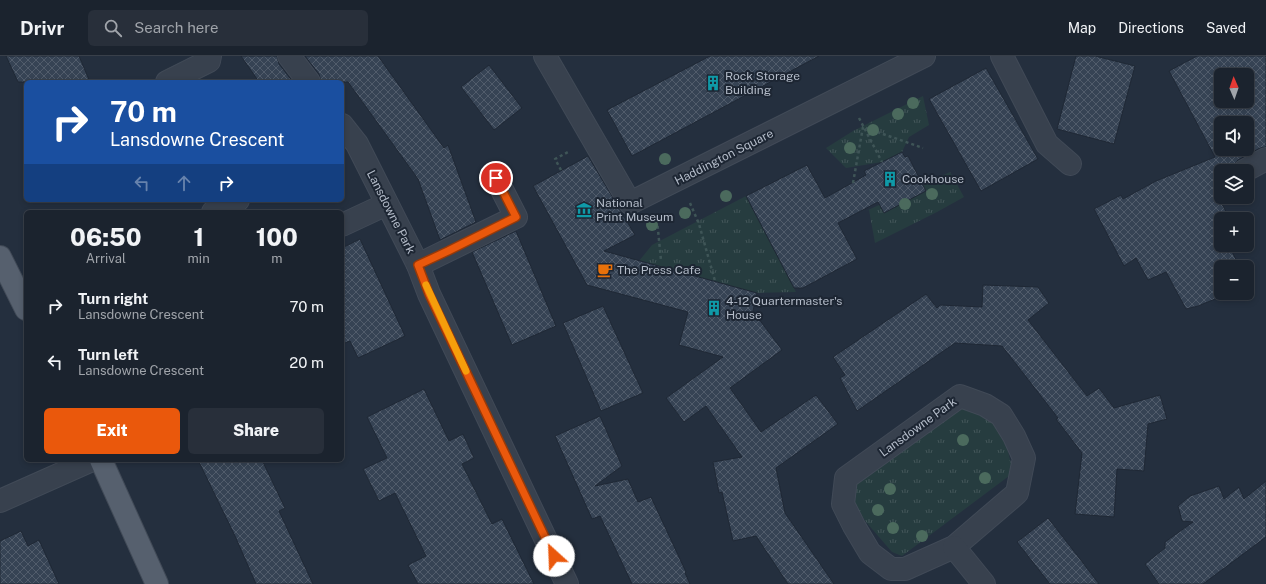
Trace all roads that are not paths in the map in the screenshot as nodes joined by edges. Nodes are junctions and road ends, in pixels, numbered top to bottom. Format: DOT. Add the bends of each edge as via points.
graph roads {
  1 [pos="210,56"];
  2 [pos="289,56"];
  3 [pos="545,56"];
  4 [pos="924,56"];
  5 [pos="1002,56"];
  6 [pos="171,80"];
  7 [pos="307,80"];
  8 [pos="344,131"];
  9 [pos="349,147"];
  10 [pos="1266,159"];
  11 [pos="1070,164"];
  12 [pos="1254,166"];
  13 [pos="496,178"];
  14 [pos="234,202"];
  15 [pos="387,204"];
  16 [pos="217,210"];
  17 [pos="344,224"];
  18 [pos="0,257"];
  19 [pos="418,265"];
  20 [pos="24,306"];
  21 [pos="88,462"];
  22 [pos="102,462"];
  23 [pos="0,501"];
  24 [pos="954,547"];
  25 [pos="157,584"];
  26 [pos="567,584"];
  27 [pos="984,584"];
  1 -- 6 [label="street" via="209,61"];
  2 -- 7 [label="street"];
  3 -- 4 [label="street, Haddington Square" via="630,203"];
  5 -- 11 [label="street" via="1046,144"];
  8 -- 9 [label="street, Lansdowne Park"];
  9 -- 15 [label="street, Lansdowne Park"];
  10 -- 12 [label="street"];
  13 -- 19 [label="street" via="516,217"];
  14 -- 16 [label="street"];
  15 -- 17 [label="street"];
  15 -- 19 [label="street, Lansdowne Park"];
  18 -- 20 [label="main road"];
  19 -- 26 [label="street, Lansdowne Park" via="429,294"];
  21 -- 23 [label="street"];
  22 -- 25 [label="main road"];
  24 -- 24 [label="street, Lansdowne Park" via="1017,493 1024,458 1001,415 960,396 846,478 843,504 870,553 891,569 905,569"];
  24 -- 27 [label="street"];
}
